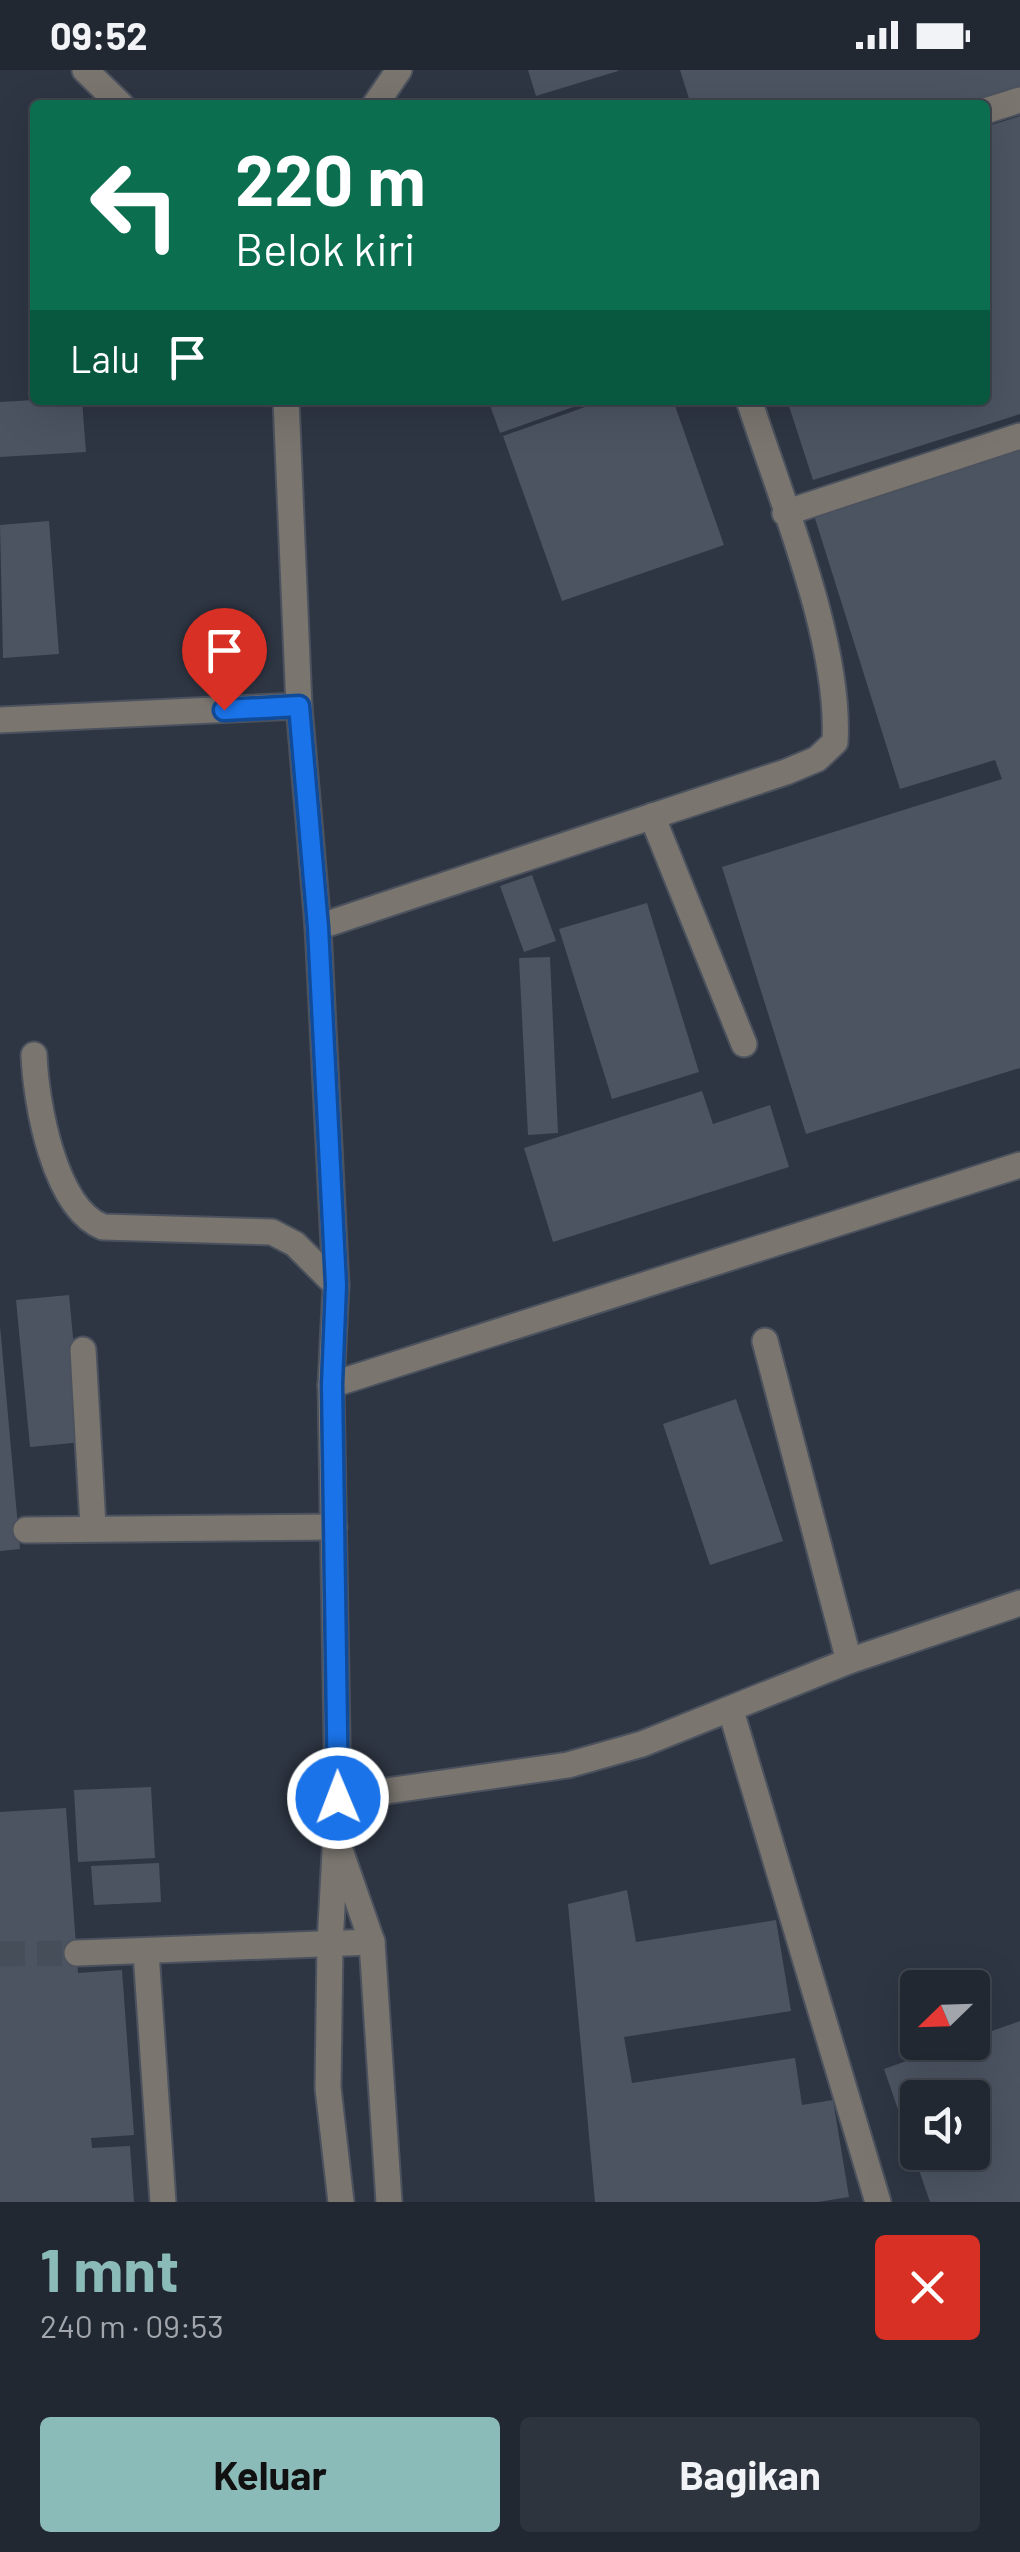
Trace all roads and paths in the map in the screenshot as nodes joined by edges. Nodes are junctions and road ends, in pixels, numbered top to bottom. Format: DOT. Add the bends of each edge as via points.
graph roads {
  1 [pos="86,70"];
  2 [pos="399,70"];
  3 [pos="116,100"];
  4 [pos="378,100"];
  5 [pos="1020,100"];
  6 [pos="990,110"];
  7 [pos="286,405"];
  8 [pos="751,405"];
  9 [pos="1020,436"];
  10 [pos="785,513"];
  11 [pos="299,706"];
  12 [pos="0,720"];
  13 [pos="652,816"];
  14 [pos="318,927"];
  15 [pos="744,1044"];
  16 [pos="34,1054"];
  17 [pos="1020,1165"];
  18 [pos="336,1285"];
  19 [pos="765,1341"];
  20 [pos="83,1350"];
  21 [pos="332,1384"];
  22 [pos="94,1526"];
  23 [pos="334,1526"];
  24 [pos="26,1530"];
  25 [pos="1020,1603"];
  26 [pos="849,1662"];
  27 [pos="731,1711"];
  28 [pos="338,1798"];
  29 [pos="338,1844"];
  30 [pos="372,1942"];
  31 [pos="330,1944"];
  32 [pos="146,1952"];
  33 [pos="76,1953"];
  34 [pos="164,2202"];
  35 [pos="341,2202"];
  36 [pos="389,2202"];
  37 [pos="878,2202"];
  1 -- 3 [label="street"];
  2 -- 4 [label="street"];
  5 -- 6 [label="street"];
  7 -- 11 [label="street"];
  8 -- 10 [label="street"];
  9 -- 10 [label="street"];
  10 -- 13 [label="street" via="829,660 834,742 817,759 786,772"];
  11 -- 12 [label="street"];
  11 -- 14 [label="street"];
  13 -- 14 [label="street"];
  13 -- 15 [label="street"];
  14 -- 18 [label="street"];
  16 -- 18 [label="street" via="41,1115 72,1204 84,1220 103,1228 272,1232 295,1244"];
  17 -- 21 [label="street"];
  18 -- 21 [label="street"];
  19 -- 26 [label="street"];
  20 -- 22 [label="street"];
  21 -- 23 [label="street"];
  22 -- 23 [label="street"];
  22 -- 24 [label="street"];
  23 -- 28 [label="street"];
  25 -- 26 [label="street"];
  26 -- 27 [label="street"];
  27 -- 28 [label="street" via="568,1765"];
  27 -- 37 [label="street"];
  28 -- 29 [label="street"];
  29 -- 30 [label="street"];
  29 -- 31 [label="street"];
  30 -- 31 [label="street"];
  30 -- 36 [label="street"];
  31 -- 32 [label="street"];
  31 -- 35 [label="street" via="328,2088"];
  32 -- 33 [label="street"];
  32 -- 34 [label="street"];
}
